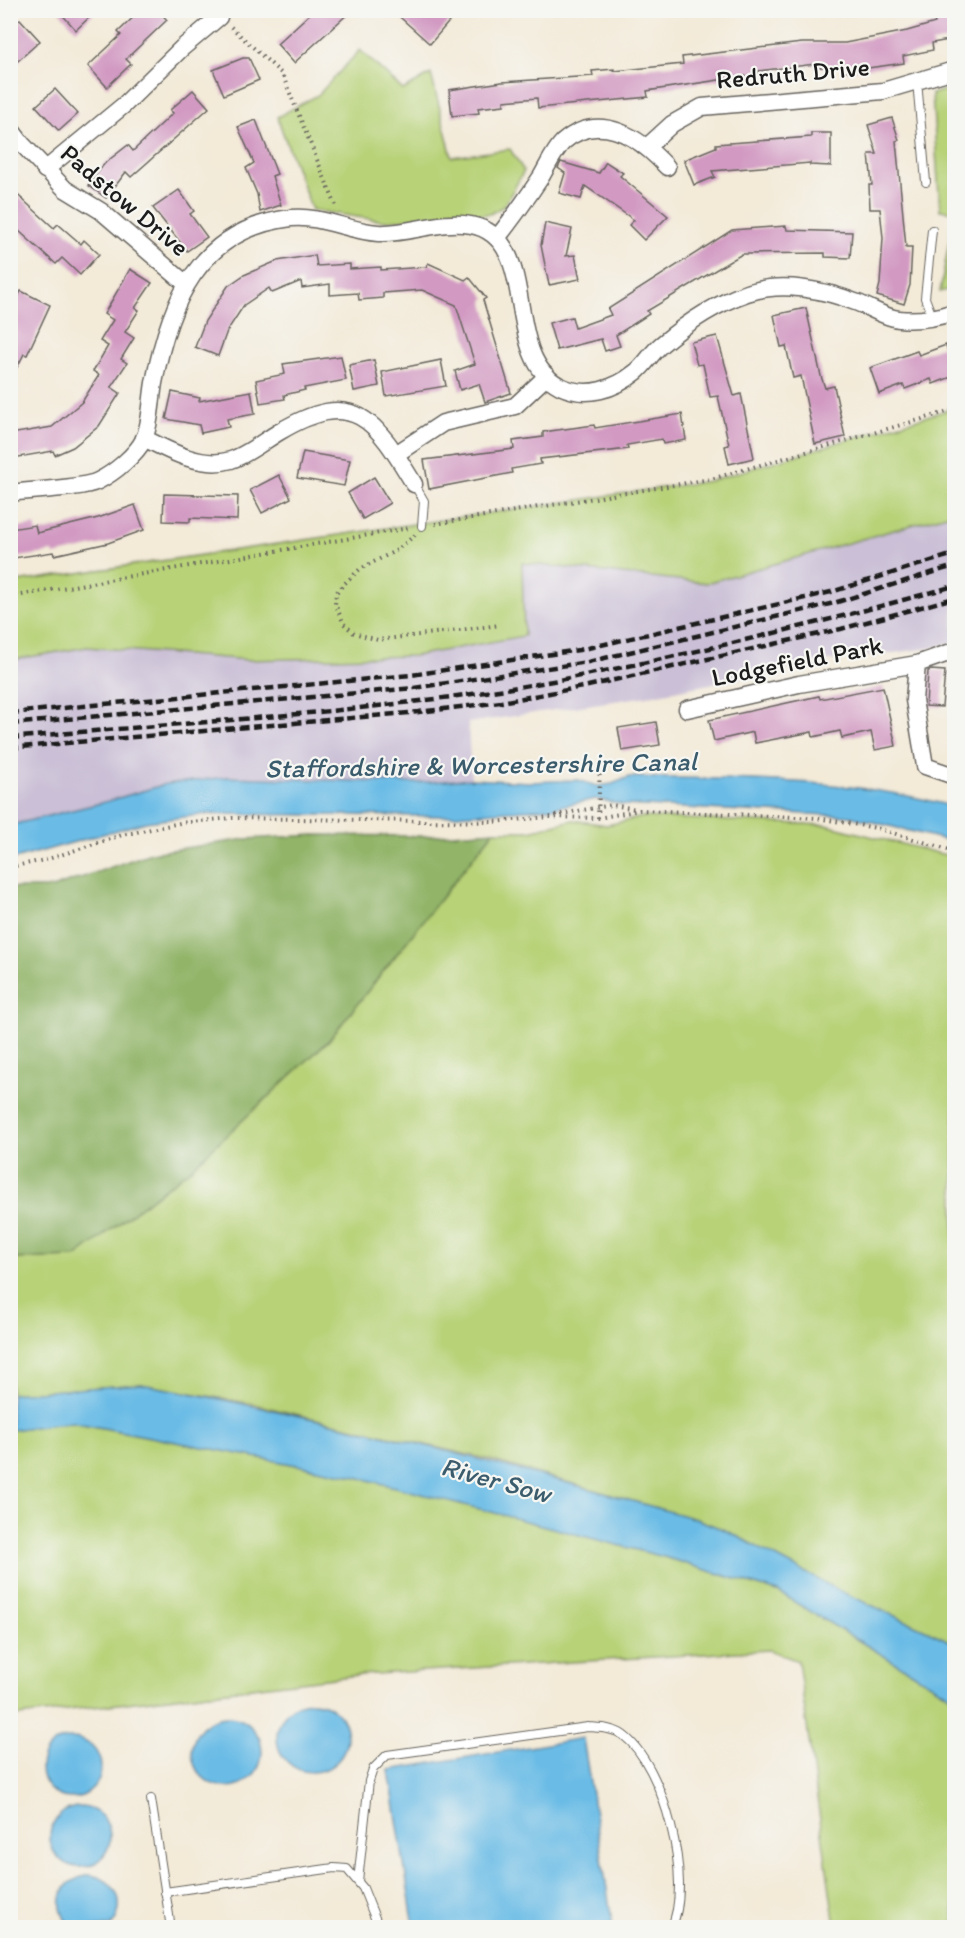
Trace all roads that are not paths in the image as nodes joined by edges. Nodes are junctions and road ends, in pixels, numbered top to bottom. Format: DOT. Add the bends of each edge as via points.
graph roads {
  1 [pos="218,12"];
  2 [pos="954,70"];
  3 [pos="917,81"];
  4 [pos="10,128"];
  5 [pos="648,146"];
  6 [pos="667,167"];
  7 [pos="45,170"];
  8 [pos="926,182"];
  9 [pos="932,230"];
  10 [pos="497,237"];
  11 [pos="185,283"];
  12 [pos="954,312"];
  13 [pos="933,319"];
  14 [pos="547,376"];
  15 [pos="144,438"];
  16 [pos="396,454"];
  17 [pos="414,484"];
  18 [pos="10,493"];
  19 [pos="422,526"];
  20 [pos="954,651"];
  21 [pos="917,664"];
  22 [pos="687,709"];
  23 [pos="954,776"];
  24 [pos="150,1799"];
  25 [pos="358,1881"];
  26 [pos="165,1892"];
  27 [pos="171,1928"];
  28 [pos="379,1928"];
  29 [pos="671,1928"];
  1 -- 7 [label="street" via="124,105"];
  2 -- 3 [label="street, Redruth Drive"];
  3 -- 5 [label="street, Redruth Drive" via="883,91 702,107 672,124"];
  3 -- 8 [label="lane"];
  4 -- 7 [label="street, Padstow Drive"];
  5 -- 6 [label="street"];
  5 -- 10 [label="street" via="626,133 587,128 563,143"];
  7 -- 11 [label="street, Padstow Drive" via="65,189 101,211"];
  9 -- 13 [label="lane" via="925,298"];
  10 -- 11 [label="street" via="486,228 468,224 378,233 319,219 292,218 230,239 207,257"];
  10 -- 14 [label="street" via="512,264 528,342"];
  11 -- 15 [label="street" via="165,329"];
  12 -- 13 [label="street"];
  13 -- 14 [label="street" via="896,319 835,294 787,287 752,291 714,305 658,347 638,370 618,384 596,392 576,390 560,386"];
  14 -- 16 [label="street" via="515,406 443,423"];
  15 -- 16 [label="street" via="176,455 231,460 294,423 339,410 358,415 376,427"];
  15 -- 18 [label="street" via="123,463 95,482"];
  16 -- 17 [label="street"];
  17 -- 19 [label="lane" via="424,501"];
  20 -- 21 [label="street, Lodgefield Park"];
  21 -- 22 [label="street, Lodgefield Park" via="799,684"];
  21 -- 23 [label="street, Lodgefield Park" via="914,700 925,766"];
  24 -- 26 [label="lane"];
  25 -- 26 [label="lane" via="346,1869 334,1868"];
  25 -- 28 [label="lane"];
  25 -- 29 [label="lane" via="369,1781 373,1769 387,1755 588,1727 607,1729 630,1741 652,1770 673,1834 681,1886"];
  26 -- 27 [label="lane"];
}
